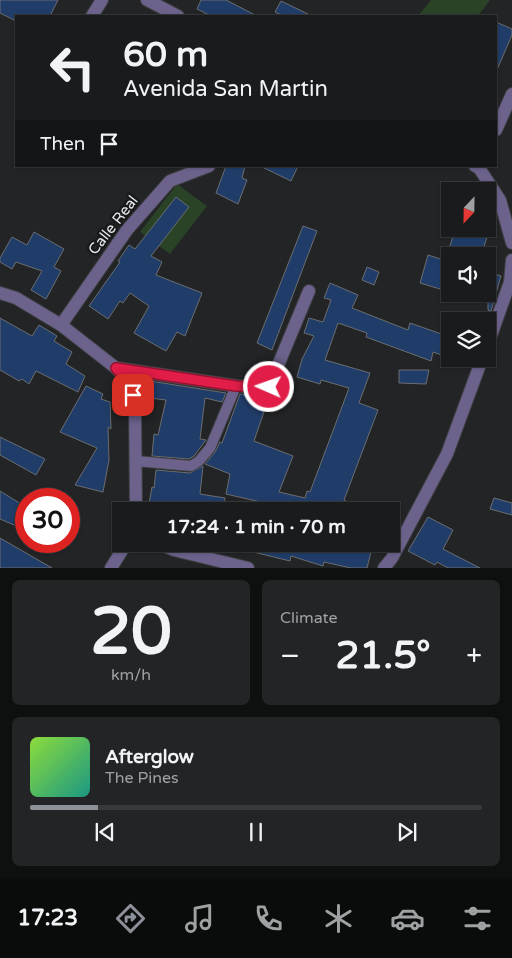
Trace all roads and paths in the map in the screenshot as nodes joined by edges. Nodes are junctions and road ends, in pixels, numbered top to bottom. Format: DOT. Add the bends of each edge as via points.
graph roads {
  1 [pos="102,0"];
  2 [pos="147,0"];
  3 [pos="93,15"];
  4 [pos="176,15"];
  5 [pos="512,94"];
  6 [pos="497,128"];
  7 [pos="206,167"];
  8 [pos="478,167"];
  9 [pos="512,243"];
  10 [pos="512,260"];
  11 [pos="309,291"];
  12 [pos="0,292"];
  13 [pos="496,321"];
  14 [pos="61,325"];
  15 [pos="479,367"];
  16 [pos="116,368"];
  17 [pos="236,386"];
  18 [pos="136,461"];
  19 [pos="136,502"];
  20 [pos="121,552"];
  21 [pos="182,552"];
  22 [pos="111,568"];
  23 [pos="248,568"];
  24 [pos="384,568"];
  1 -- 3 [label="street"];
  2 -- 4 [label="street"];
  5 -- 6 [label="street"];
  7 -- 14 [label="street, Calle Real" via="170,181 127,230"];
  8 -- 9 [label="street" via="500,200"];
  10 -- 13 [label="street" via="510,282"];
  11 -- 17 [label="street" via="269,387"];
  12 -- 14 [label="street"];
  14 -- 16 [label="street"];
  15 -- 24 [label="street" via="447,454"];
  16 -- 17 [label="street"];
  16 -- 18 [label="street" via="130,384 135,406"];
  17 -- 18 [label="lane" via="210,448 199,461 191,466"];
  18 -- 19 [label="street"];
  20 -- 22 [label="street"];
  21 -- 23 [label="street"];
}
